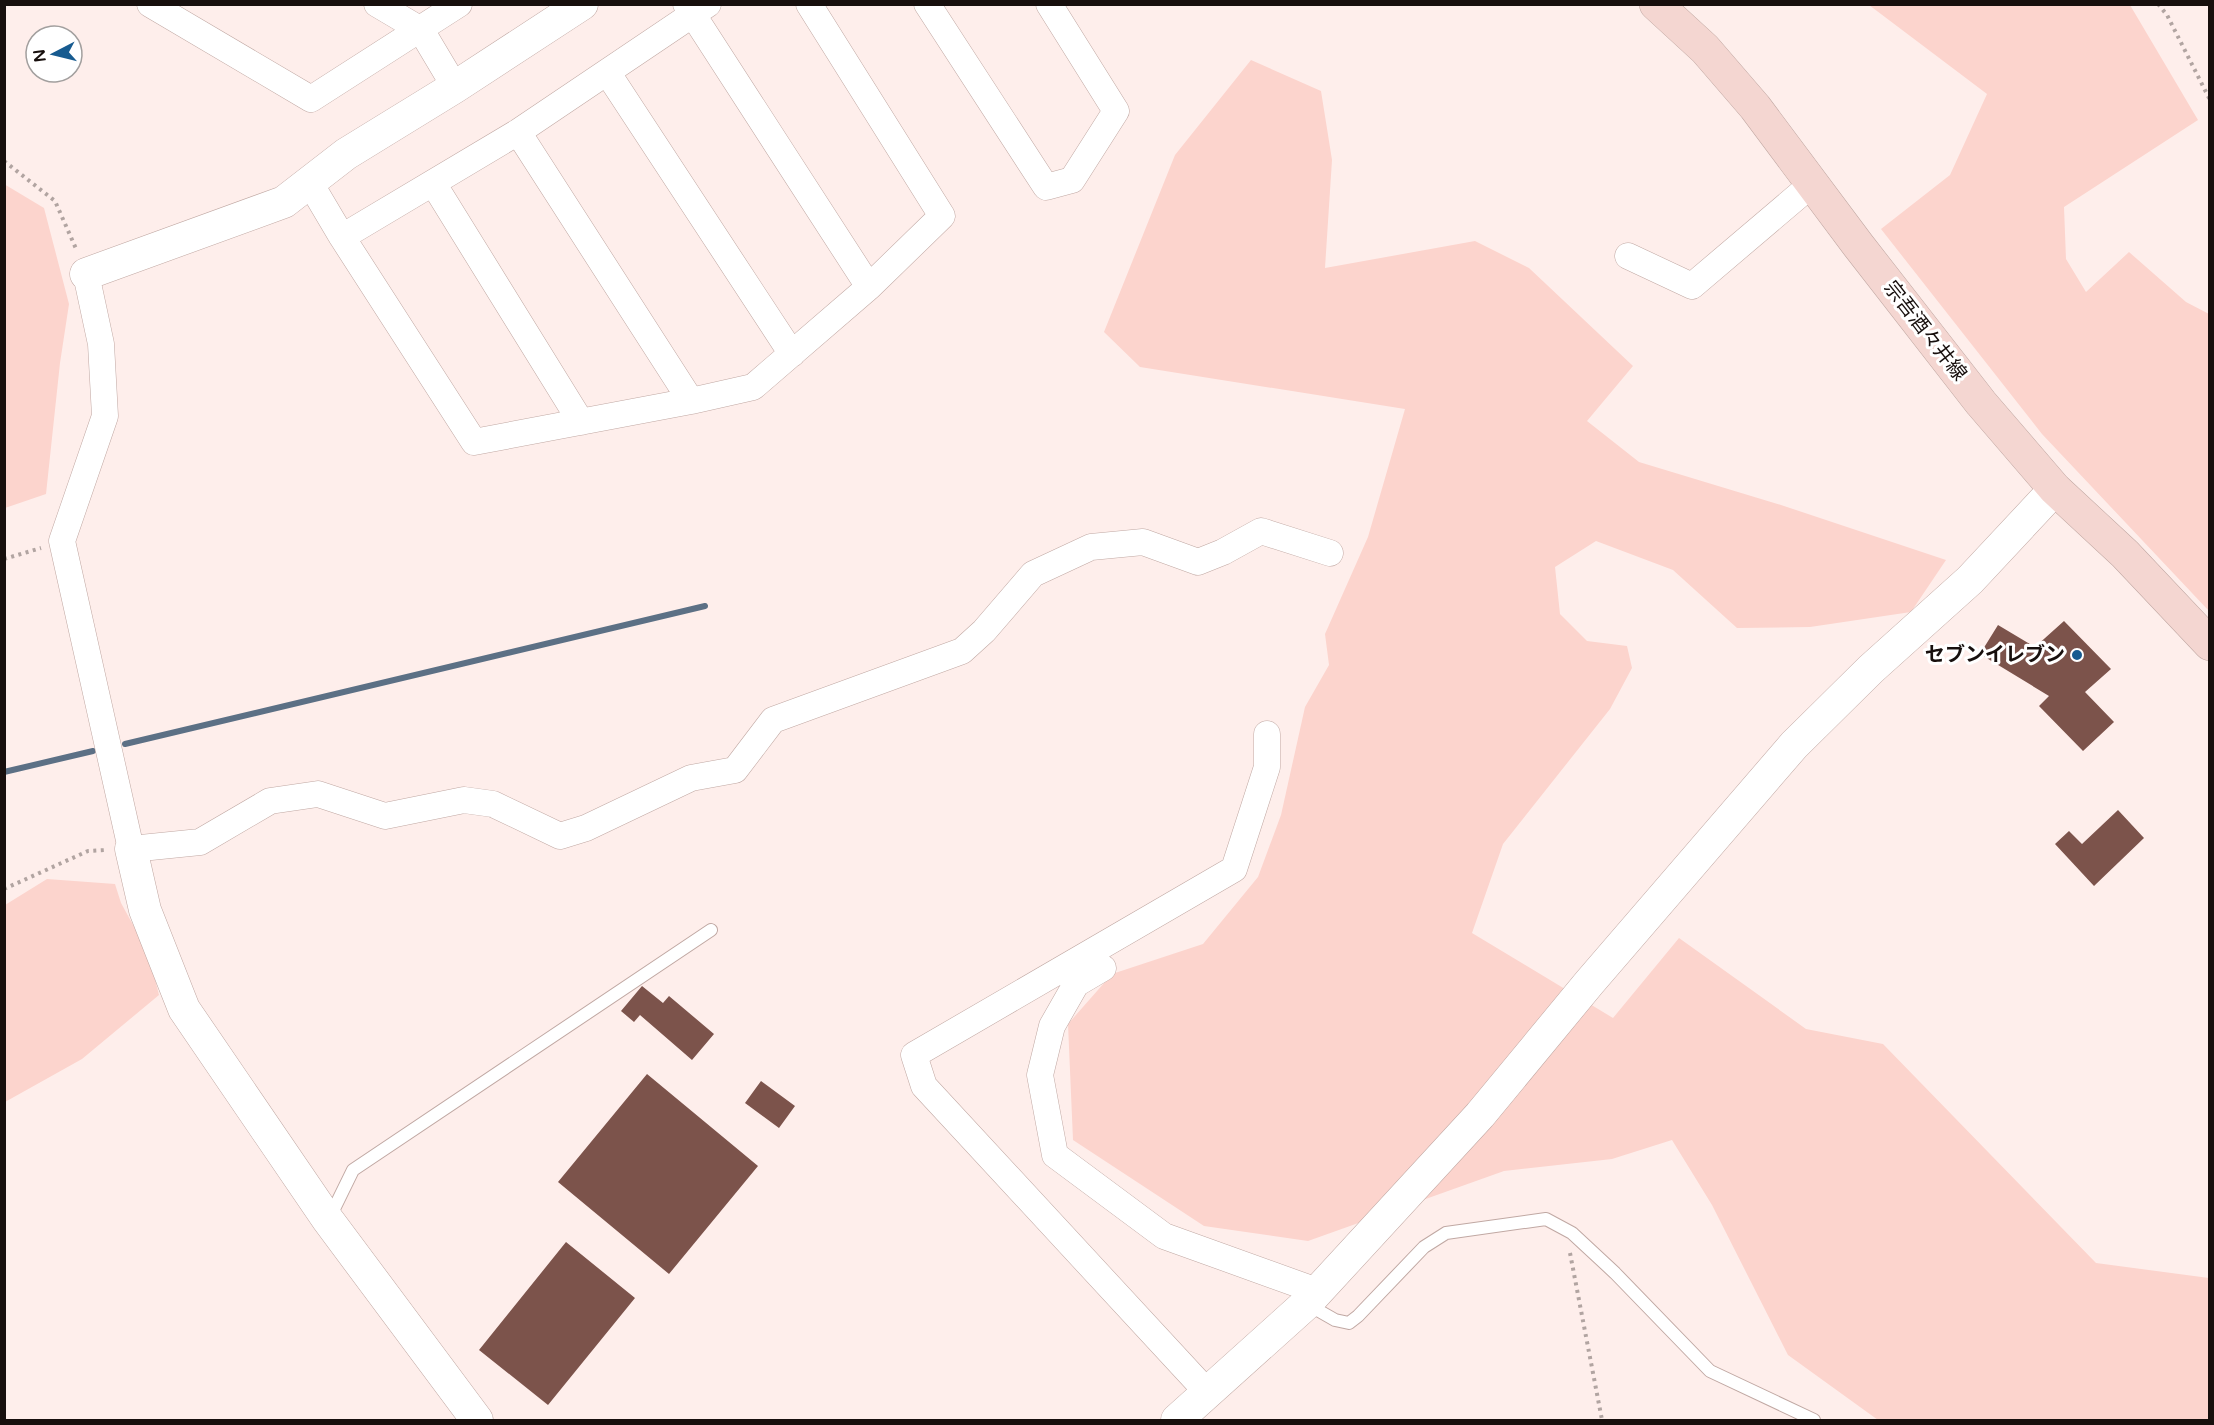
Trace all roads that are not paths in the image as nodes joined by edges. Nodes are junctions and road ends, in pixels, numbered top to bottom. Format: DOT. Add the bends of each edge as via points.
graph roads {
  1 [pos="150,4"];
  2 [pos="377,4"];
  3 [pos="459,4"];
  4 [pos="582,4"];
  5 [pos="809,4"];
  6 [pos="927,4"];
  7 [pos="1049,4"];
  8 [pos="1656,4"];
  9 [pos="696,8"];
  10 [pos="421,30"];
  11 [pos="608,72"];
  12 [pos="455,87"];
  13 [pos="518,132"];
  14 [pos="310,183"];
  15 [pos="433,183"];
  16 [pos="1812,184"];
  17 [pos="342,237"];
  18 [pos="1628,256"];
  19 [pos="86,273"];
  20 [pos="869,287"];
  21 [pos="792,354"];
  22 [pos="691,401"];
  23 [pos="581,422"];
  24 [pos="2055,489"];
  25 [pos="1330,553"];
  26 [pos="2210,644"];
  27 [pos="1267,734"];
  28 [pos="131,849"];
  29 [pos="711,930"];
  30 [pos="1103,968"];
  31 [pos="328,1220"];
  32 [pos="1312,1298"];
  33 [pos="1208,1393"];
  34 [pos="477,1420"];
  35 [pos="1177,1420"];
  36 [pos="1814,1420"];
  1 -- 10 [label="street" via="311,99"];
  2 -- 10 [label="street"];
  3 -- 10 [label="street"];
  4 -- 12 [label="street"];
  5 -- 20 [label="street" via="942,216"];
  6 -- 7 [label="street" via="1046,187 1072,180 1116,111"];
  8 -- 16 [label="main road, 宗吾酒々井線" via="1705,50 1748,99"];
  9 -- 11 [label="street"];
  9 -- 20 [label="street"];
  10 -- 12 [label="street"];
  11 -- 13 [label="street"];
  11 -- 21 [label="street"];
  12 -- 14 [label="street" via="346,154"];
  13 -- 15 [label="street"];
  13 -- 22 [label="street"];
  14 -- 17 [label="street"];
  14 -- 19 [label="street" via="284,202"];
  15 -- 17 [label="street"];
  15 -- 23 [label="street"];
  16 -- 18 [label="street" via="1692,286"];
  16 -- 24 [label="main road, 宗吾酒々井線" via="1981,403"];
  17 -- 23 [label="street" via="474,442"];
  19 -- 28 [label="street" via="101,344 105,416 63,542"];
  20 -- 21 [label="street"];
  21 -- 22 [label="street" via="753,387"];
  22 -- 23 [label="street"];
  24 -- 26 [label="main road, 宗吾酒々井線" via="2125,554"];
  24 -- 32 [label="street" via="1970,580 1794,745 1480,1115"];
  25 -- 28 [label="street" via="1261,531 1198,562 1143,542 1091,546 1033,574 962,651 773,720 735,770 691,777 586,828 560,836 493,804 464,800 385,816 318,794 270,801 200,842"];
  27 -- 33 [label="street" via="1267,767 1234,869 914,1055 924,1086"];
  28 -- 31 [label="street" via="145,910 184,1009"];
  29 -- 31 [label="lane" via="353,1170"];
  30 -- 32 [label="street" via="1076,984 1049,1036 1040,1075 1055,1155 1164,1236"];
  31 -- 34 [label="street"];
  32 -- 33 [label="street"];
  32 -- 36 [label="lane" via="1335,1320 1349,1323 1424,1247 1446,1233 1546,1219 1572,1233 1710,1371"];
  33 -- 35 [label="street"];
}
